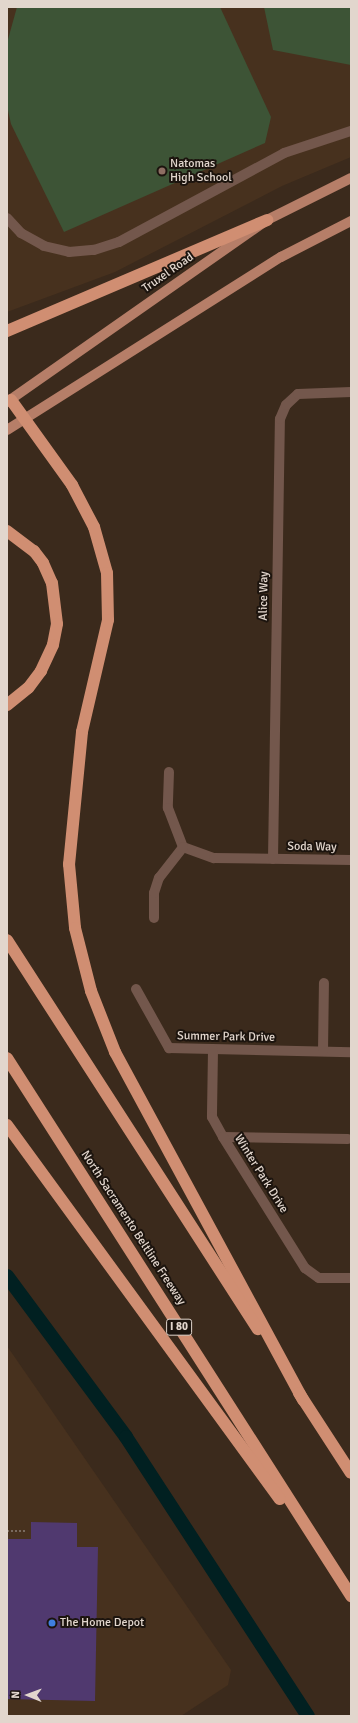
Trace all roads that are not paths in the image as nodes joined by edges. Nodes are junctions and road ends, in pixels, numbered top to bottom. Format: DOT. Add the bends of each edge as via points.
graph roads {
  1 [pos="351,131"];
  2 [pos="351,178"];
  3 [pos="7,218"];
  4 [pos="267,220"];
  5 [pos="351,221"];
  6 [pos="7,331"];
  7 [pos="351,392"];
  8 [pos="9,401"];
  9 [pos="23,420"];
  10 [pos="7,430"];
  11 [pos="7,531"];
  12 [pos="7,704"];
  13 [pos="169,772"];
  14 [pos="182,847"];
  15 [pos="273,859"];
  16 [pos="351,860"];
  17 [pos="154,918"];
  18 [pos="7,940"];
  19 [pos="324,983"];
  20 [pos="136,989"];
  21 [pos="213,1050"];
  22 [pos="323,1051"];
  23 [pos="351,1052"];
  24 [pos="7,1058"];
  25 [pos="7,1125"];
  26 [pos="223,1138"];
  27 [pos="348,1139"];
  28 [pos="351,1278"];
  29 [pos="303,1400"];
  30 [pos="351,1473"];
  31 [pos="351,1595"];
  1 -- 3 [label="street" via="284,153 119,242 94,250 69,252 44,246 21,233"];
  2 -- 4 [label="main road, Truxel Road"];
  4 -- 6 [label="highway"];
  4 -- 8 [label="main road, Truxel Road"];
  5 -- 9 [label="main road" via="281,257"];
  7 -- 15 [label="street, Alice Way" via="298,394 286,405 280,419"];
  8 -- 9 [label="highway"];
  9 -- 10 [label="main road"];
  9 -- 29 [label="highway" via="72,485 94,527 107,573 108,620 82,732 69,864 75,928 91,991 115,1052"];
  11 -- 12 [label="highway" via="34,551 43,563 53,589 57,624 53,645 41,671 28,688"];
  13 -- 14 [label="street" via="168,808"];
  14 -- 15 [label="street, Soda Way" via="214,858"];
  14 -- 17 [label="street" via="159,878 154,893"];
  15 -- 16 [label="street, Soda Way"];
  18 -- 29 [label="highway"];
  19 -- 22 [label="street"];
  20 -- 21 [label="street, Summer Park Drive" via="170,1048"];
  21 -- 22 [label="street, Summer Park Drive"];
  21 -- 26 [label="street" via="212,1117"];
  22 -- 23 [label="street, Summer Park Drive"];
  24 -- 31 [label="highway, North Sacramento Beltline Freeway / I 80"];
  25 -- 31 [label="highway"];
  26 -- 27 [label="street, Winter Park Drive"];
  26 -- 28 [label="street, Winter Park Drive" via="305,1268 319,1278"];
  29 -- 30 [label="highway"];
}
